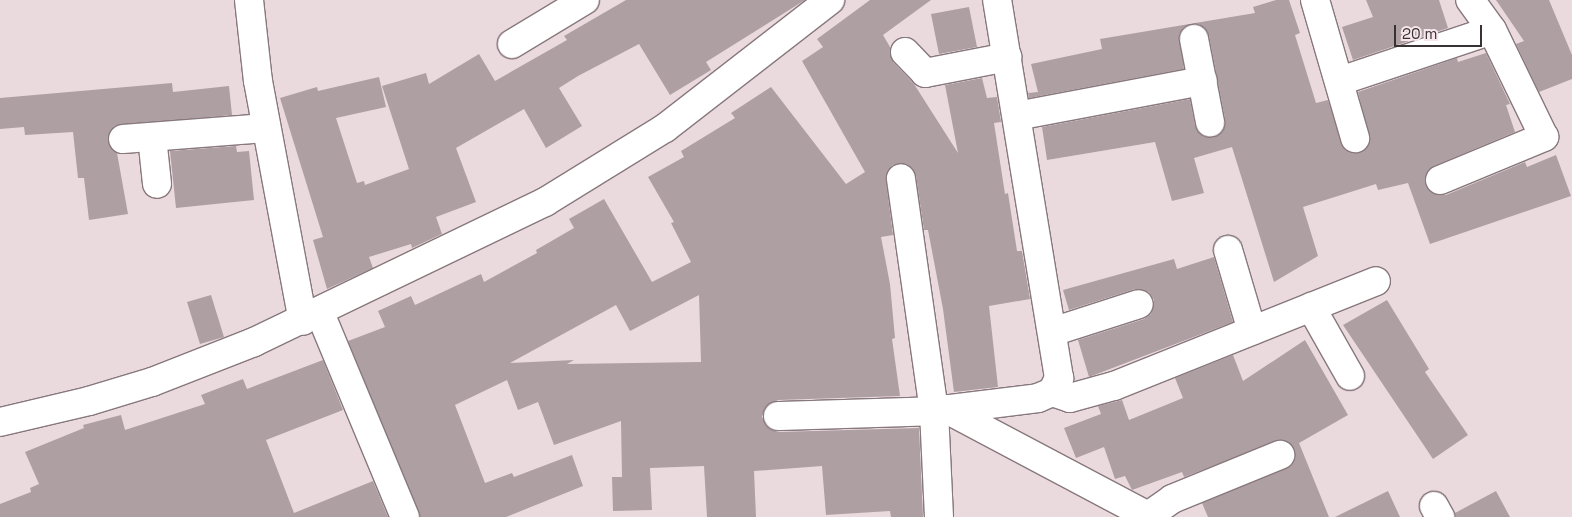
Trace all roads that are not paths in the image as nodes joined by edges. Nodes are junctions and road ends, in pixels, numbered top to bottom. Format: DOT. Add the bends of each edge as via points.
graph roads {
  1 [pos="249,0"];
  2 [pos="585,0"];
  3 [pos="997,0"];
  4 [pos="1315,0"];
  5 [pos="1470,0"];
  6 [pos="828,1"];
  7 [pos="1492,30"];
  8 [pos="1194,39"];
  9 [pos="512,44"];
  10 [pos="905,52"];
  11 [pos="1007,57"];
  12 [pos="1203,81"];
  13 [pos="1340,81"];
  14 [pos="1017,116"];
  15 [pos="1210,122"];
  16 [pos="266,128"];
  17 [pos="152,137"];
  18 [pos="1355,138"];
  19 [pos="123,139"];
  20 [pos="901,178"];
  21 [pos="1440,180"];
  22 [pos="157,184"];
  23 [pos="1228,250"];
  24 [pos="1376,281"];
  25 [pos="1139,304"];
  26 [pos="1311,307"];
  27 [pos="311,317"];
  28 [pos="1252,331"];
  29 [pos="1052,332"];
  30 [pos="1350,376"];
  31 [pos="1052,392"];
  32 [pos="940,410"];
  33 [pos="778,416"];
  34 [pos="0,422"];
  35 [pos="1280,455"];
  36 [pos="1149,516"];
  37 [pos="405,517"];
  38 [pos="939,517"];
  1 -- 16 [label="street"];
  2 -- 9 [label="street"];
  3 -- 11 [label="street"];
  4 -- 13 [label="street"];
  5 -- 7 [label="street"];
  6 -- 27 [label="street" via="665,128 545,202"];
  7 -- 13 [label="street"];
  7 -- 21 [label="street" via="1544,137"];
  8 -- 12 [label="street"];
  10 -- 11 [label="street" via="924,73"];
  11 -- 14 [label="street"];
  12 -- 14 [label="street"];
  12 -- 15 [label="street"];
  13 -- 18 [label="street"];
  14 -- 29 [label="street"];
  16 -- 17 [label="street"];
  16 -- 27 [label="street"];
  17 -- 19 [label="street"];
  17 -- 22 [label="street"];
  20 -- 32 [label="street"];
  23 -- 28 [label="street"];
  24 -- 26 [label="street"];
  25 -- 29 [label="street"];
  26 -- 28 [label="street"];
  26 -- 30 [label="street"];
  27 -- 34 [label="street" via="152,382"];
  27 -- 37 [label="street"];
  28 -- 31 [label="street" via="1114,386 1070,398"];
  29 -- 31 [label="street" via="1059,378"];
  31 -- 32 [label="street" via="1038,398"];
  32 -- 33 [label="street"];
  32 -- 36 [label="street"];
  32 -- 38 [label="street"];
  35 -- 36 [label="street" via="1172,499"];
}
